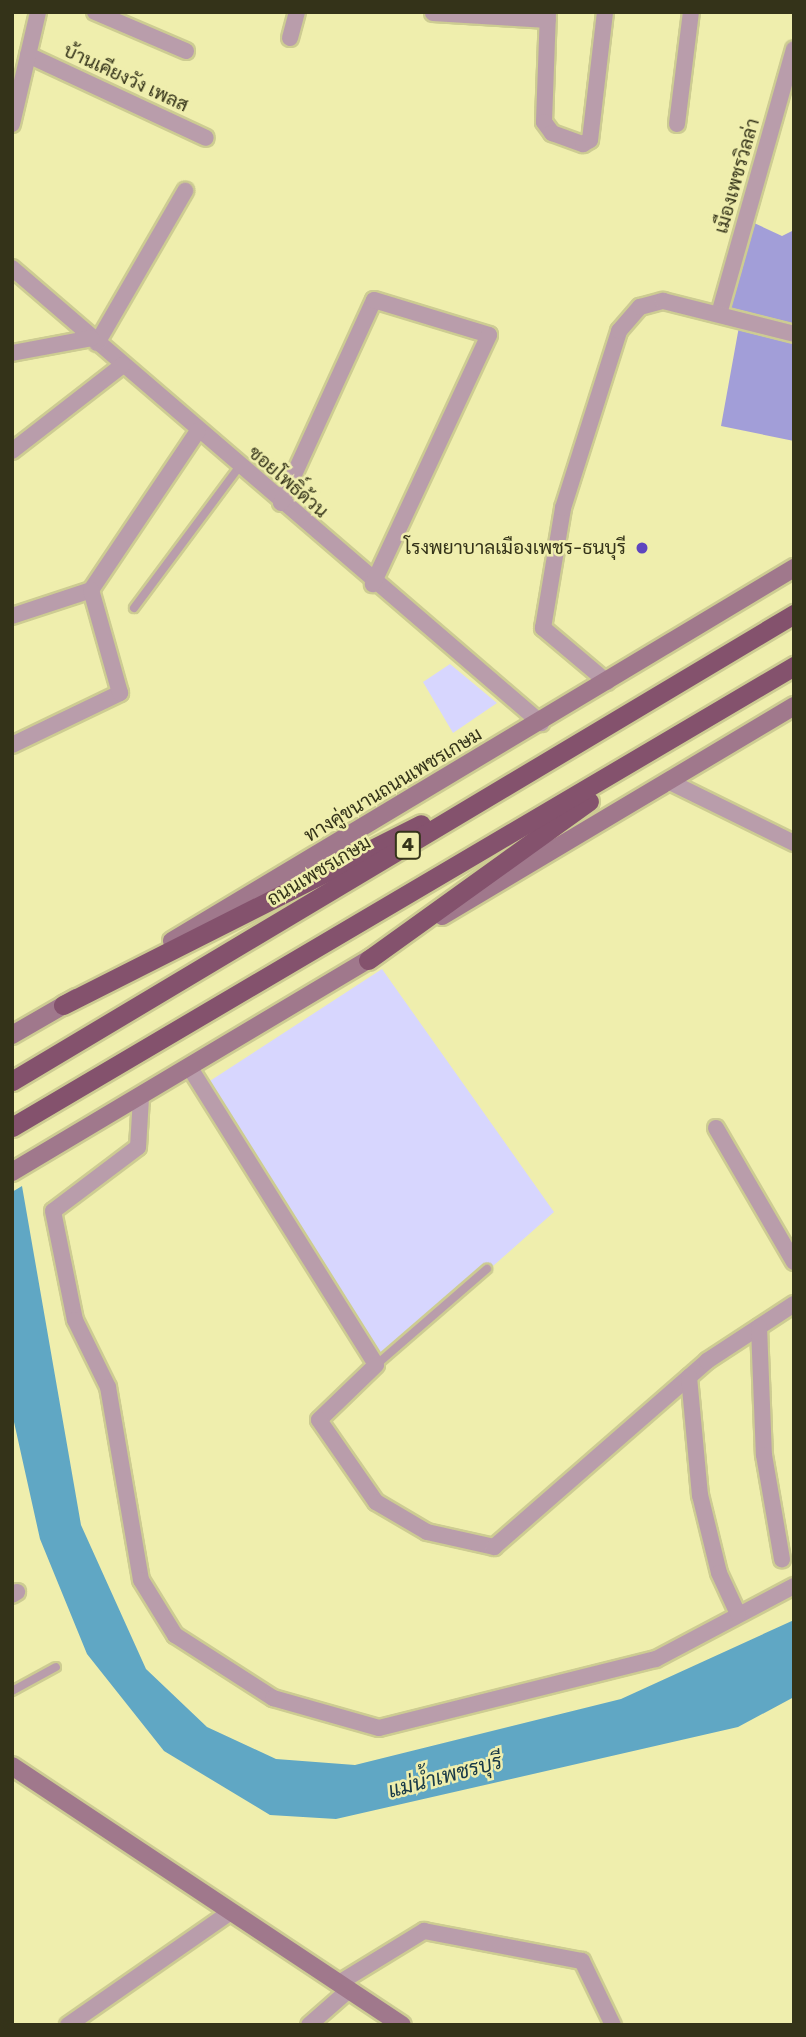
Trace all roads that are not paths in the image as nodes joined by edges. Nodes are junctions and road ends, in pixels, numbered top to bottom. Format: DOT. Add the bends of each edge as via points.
graph roads {
  1 [pos="38,12"];
  2 [pos="95,12"];
  3 [pos="298,12"];
  4 [pos="605,12"];
  5 [pos="691,12"];
  6 [pos="433,13"];
  7 [pos="548,16"];
  8 [pos="290,38"];
  9 [pos="794,49"];
  10 [pos="186,51"];
  11 [pos="28,55"];
  12 [pos="12,124"];
  13 [pos="677,124"];
  14 [pos="205,138"];
  15 [pos="185,191"];
  16 [pos="12,268"];
  17 [pos="719,314"];
  18 [pos="794,334"];
  19 [pos="95,340"];
  20 [pos="12,353"];
  21 [pos="123,365"];
  22 [pos="198,431"];
  23 [pos="12,451"];
  24 [pos="239,467"];
  25 [pos="281,503"];
  26 [pos="794,568"];
  27 [pos="373,584"];
  28 [pos="91,590"];
  29 [pos="134,608"];
  30 [pos="794,614"];
  31 [pos="12,616"];
  32 [pos="794,666"];
  33 [pos="607,682"];
  34 [pos="794,706"];
  35 [pos="541,723"];
  36 [pos="686,731"];
  37 [pos="12,745"];
  38 [pos="572,747"];
  39 [pos="668,781"];
  40 [pos="794,843"];
  41 [pos="368,960"];
  42 [pos="63,1006"];
  43 [pos="12,1035"];
  44 [pos="190,1068"];
  45 [pos="17,1079"];
  46 [pos="141,1098"];
  47 [pos="12,1127"];
  48 [pos="716,1128"];
  49 [pos="12,1172"];
  50 [pos="794,1262"];
  51 [pos="487,1269"];
  52 [pos="794,1304"];
  53 [pos="759,1327"];
  54 [pos="376,1365"];
  55 [pos="688,1377"];
  56 [pos="782,1559"];
  57 [pos="794,1586"];
  58 [pos="738,1614"];
  59 [pos="56,1667"];
  60 [pos="12,1691"];
  61 [pos="12,1766"];
  62 [pos="228,1914"];
  63 [pos="344,1987"];
  64 [pos="68,2025"];
  65 [pos="309,2025"];
  66 [pos="402,2025"];
  67 [pos="613,2025"];
  1 -- 11 [label="street"];
  2 -- 10 [label="street"];
  3 -- 8 [label="street"];
  4 -- 7 [label="street" via="590,140 583,144 552,134 544,122"];
  5 -- 13 [label="street"];
  6 -- 7 [label="street"];
  9 -- 17 [label="street, เมืองเพชรวิลล่า"];
  11 -- 12 [label="street"];
  11 -- 14 [label="street, บ้านเคียงวัง เพลส"];
  15 -- 19 [label="street"];
  16 -- 19 [label="street, ซอยโพธิ์ด้วน"];
  17 -- 18 [label="street"];
  17 -- 33 [label="street" via="663,301 640,307 619,331 564,508 543,628"];
  19 -- 20 [label="street"];
  19 -- 21 [label="street, ซอยโพธิ์ด้วน"];
  21 -- 22 [label="street, ซอยโพธิ์ด้วน"];
  21 -- 23 [label="street"];
  22 -- 24 [label="street, ซอยโพธิ์ด้วน"];
  22 -- 28 [label="street"];
  24 -- 25 [label="street, ซอยโพธิ์ด้วน"];
  24 -- 29 [label="lane"];
  25 -- 27 [label="street, ซอยโพธิ์ด้วน"];
  25 -- 27 [label="street" via="374,300 489,335"];
  26 -- 33 [label="main road, ทางคู่ขนานถนนเพชรเกษม / 4"];
  27 -- 35 [label="street, ซอยโพธิ์ด้วน"];
  28 -- 31 [label="street"];
  28 -- 37 [label="street" via="120,692"];
  30 -- 38 [label="highway, ถนนเพชรเกษม / 4"];
  32 -- 36 [label="highway, 4"];
  33 -- 35 [label="main road, ทางคู่ขนานถนนเพชรเกษม / 4"];
  34 -- 39 [label="main road"];
  35 -- 42 [label="main road, ทางคู่ขนานถนนเพชรเกษม / 4"];
  36 -- 41 [label="highway"];
  36 -- 47 [label="highway, 4"];
  38 -- 42 [label="highway"];
  38 -- 45 [label="highway, ถนนเพชรเกษม / 4"];
  39 -- 40 [label="street"];
  39 -- 41 [label="main road"];
  41 -- 44 [label="main road"];
  42 -- 43 [label="main road, ทางคู่ขนานถนนเพชรเกษม / 4"];
  44 -- 46 [label="main road"];
  44 -- 54 [label="street"];
  46 -- 49 [label="main road"];
  46 -- 58 [label="street" via="138,1147 53,1211 75,1320 108,1387 141,1580 175,1635 274,1698 379,1728 656,1659"];
  48 -- 50 [label="street"];
  51 -- 54 [label="lane"];
  52 -- 53 [label="street"];
  53 -- 55 [label="street"];
  53 -- 56 [label="street" via="764,1455"];
  54 -- 55 [label="street" via="319,1420 376,1502 427,1532 494,1547"];
  55 -- 58 [label="street" via="700,1495 719,1573"];
  57 -- 58 [label="street"];
  59 -- 60 [label="lane"];
  61 -- 62 [label="main road"];
  62 -- 63 [label="main road"];
  62 -- 64 [label="street"];
  63 -- 65 [label="street"];
  63 -- 66 [label="main road"];
  63 -- 67 [label="street" via="424,1931 582,1961"];
}
